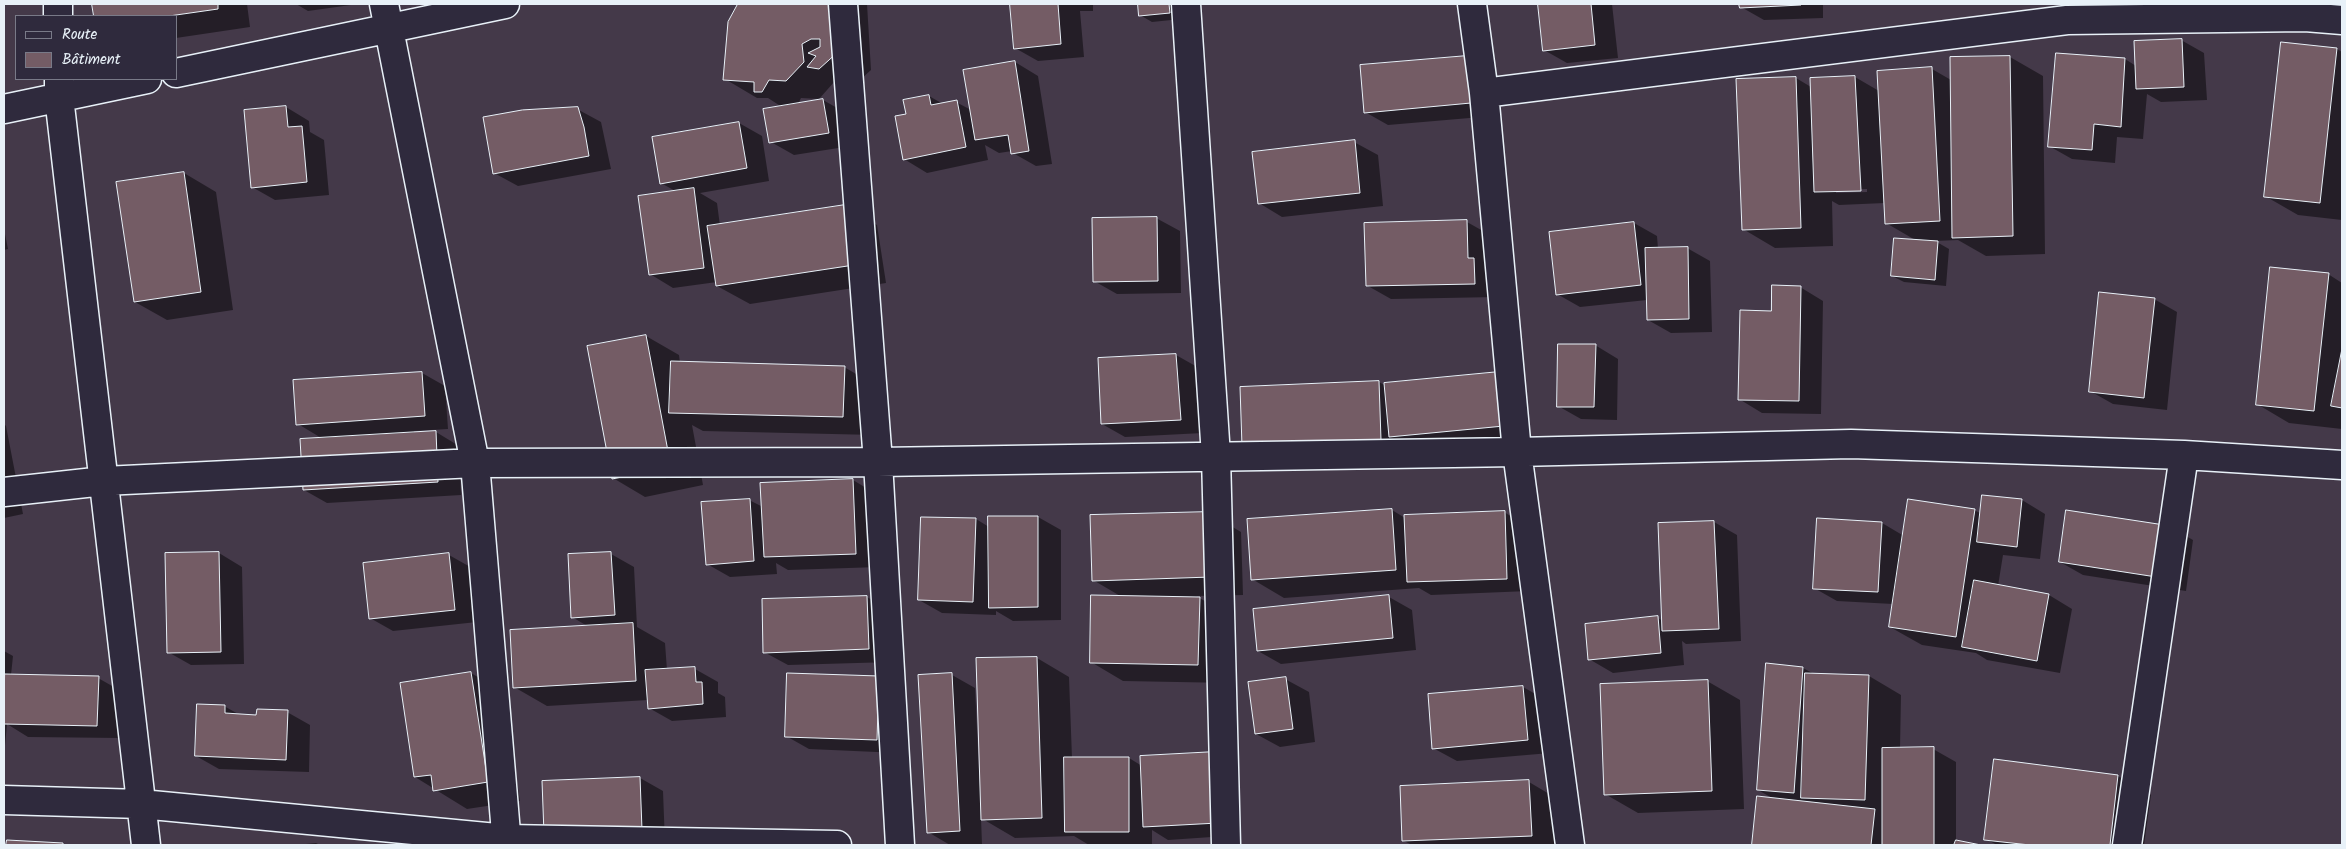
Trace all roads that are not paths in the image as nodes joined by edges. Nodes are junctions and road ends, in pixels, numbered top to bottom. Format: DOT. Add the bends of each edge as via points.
graph roads {
  1 [pos="505,4"];
  2 [pos="843,4"];
  3 [pos="1186,4"];
  4 [pos="1472,4"];
  5 [pos="385,16"];
  6 [pos="2342,20"];
  7 [pos="178,72"];
  8 [pos="137,80"];
  9 [pos="59,88"];
  10 [pos="1484,93"];
  11 [pos="4,109"];
  12 [pos="1517,452"];
  13 [pos="2184,455"];
  14 [pos="1216,456"];
  15 [pos="878,462"];
  16 [pos="475,464"];
  17 [pos="2342,465"];
  18 [pos="104,481"];
  19 [pos="4,492"];
  20 [pos="4,800"];
  21 [pos="141,804"];
  22 [pos="507,842"];
  23 [pos="146,845"];
  24 [pos="837,845"];
  25 [pos="900,845"];
  26 [pos="1226,845"];
  27 [pos="1570,845"];
  28 [pos="2127,845"];
  1 -- 5 [label="street"];
  2 -- 15 [label="street"];
  3 -- 14 [label="street"];
  4 -- 10 [label="street"];
  5 -- 7 [label="street"];
  5 -- 16 [label="street"];
  6 -- 10 [label="street" via="2305,17 2068,20"];
  8 -- 9 [label="street"];
  9 -- 11 [label="street"];
  9 -- 18 [label="street"];
  10 -- 12 [label="street"];
  12 -- 13 [label="street" via="1851,444"];
  12 -- 14 [label="street"];
  12 -- 27 [label="street"];
  13 -- 17 [label="street"];
  13 -- 28 [label="street"];
  14 -- 15 [label="street"];
  14 -- 26 [label="street"];
  15 -- 16 [label="street"];
  15 -- 25 [label="street"];
  16 -- 18 [label="street"];
  16 -- 22 [label="street"];
  18 -- 19 [label="street"];
  18 -- 21 [label="street"];
  20 -- 21 [label="street"];
  21 -- 22 [label="street"];
  21 -- 23 [label="street"];
  22 -- 24 [label="street"];
}
